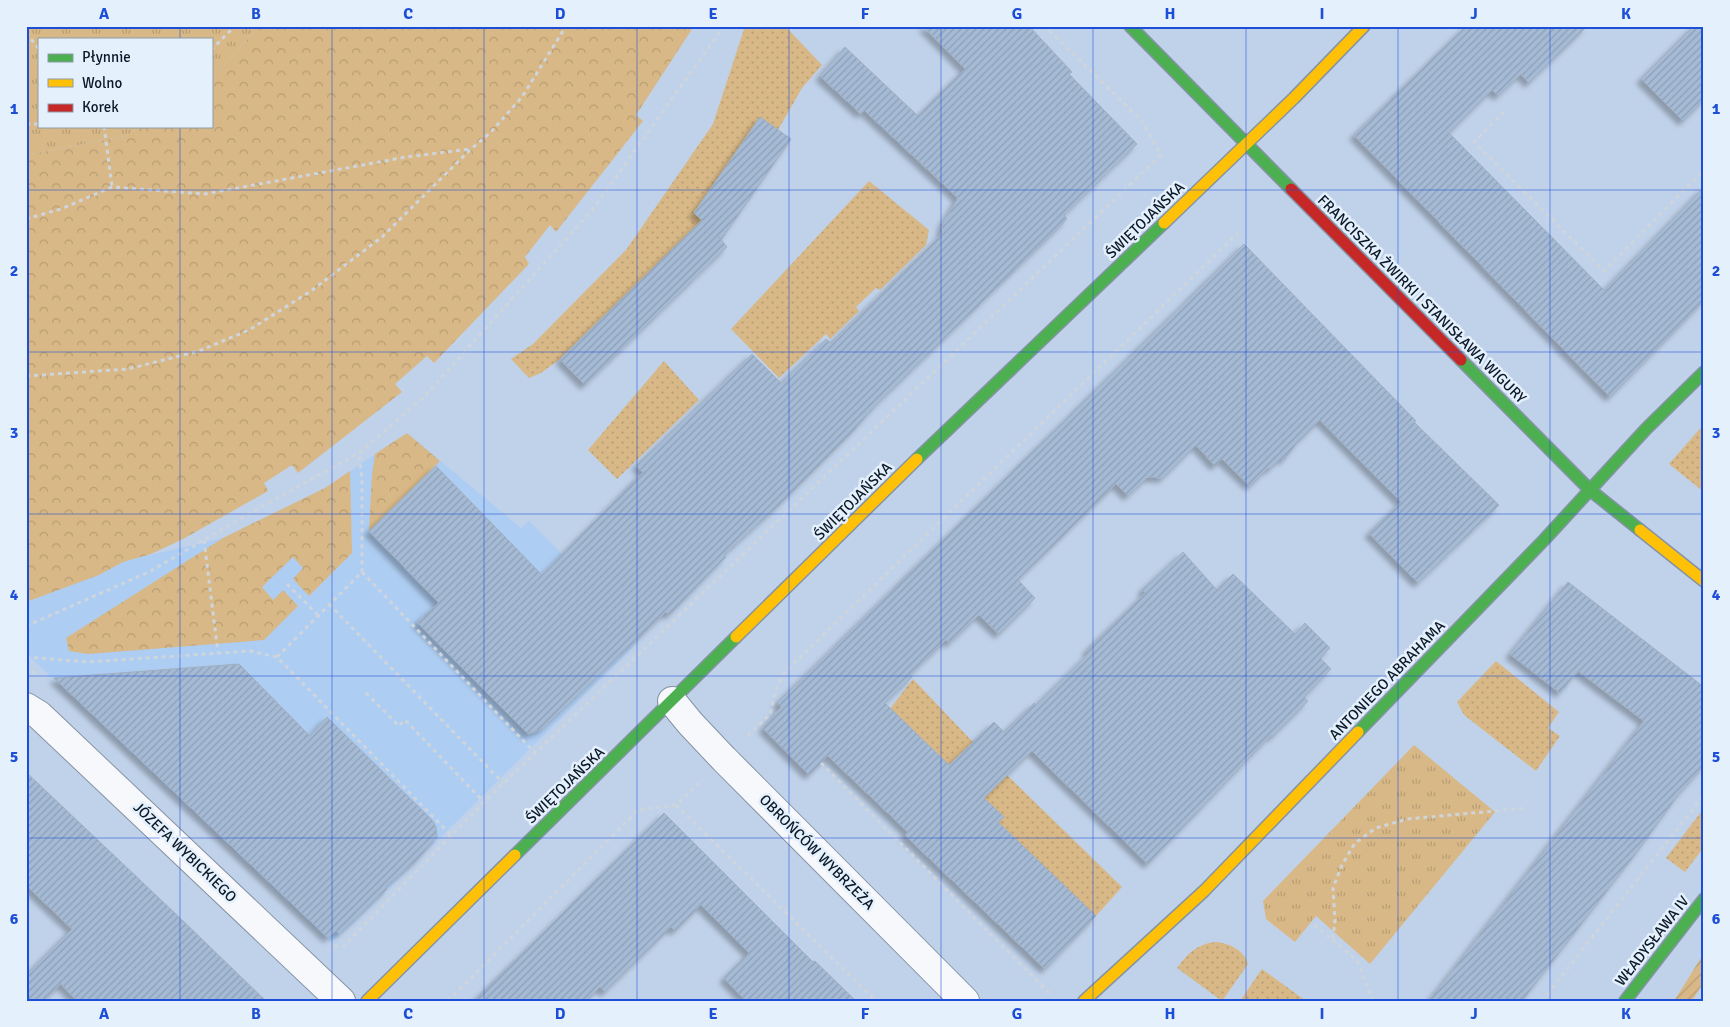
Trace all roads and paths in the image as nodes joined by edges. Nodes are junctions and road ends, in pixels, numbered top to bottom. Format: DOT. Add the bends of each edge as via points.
graph roads {
  1 [pos="235,26"];
  2 [pos="566,26"];
  3 [pos="724,26"];
  4 [pos="1045,26"];
  5 [pos="1130,26"];
  6 [pos="1364,26"];
  7 [pos="26,33"];
  8 [pos="38,48"];
  9 [pos="212,49"];
  10 [pos="1504,112"];
  11 [pos="104,128"];
  12 [pos="1247,144"];
  13 [pos="471,149"];
  14 [pos="1702,172"];
  15 [pos="112,187"];
  16 [pos="26,219"];
  17 [pos="1238,233"];
  18 [pos="1704,372"];
  19 [pos="26,376"];
  20 [pos="358,453"];
  21 [pos="1590,490"];
  22 [pos="204,540"];
  23 [pos="362,572"];
  24 [pos="1704,580"];
  25 [pos="287,584"];
  26 [pos="329,604"];
  27 [pos="318,616"];
  28 [pos="26,618"];
  29 [pos="28,625"];
  30 [pos="218,654"];
  31 [pos="26,657"];
  32 [pos="277,657"];
  33 [pos="366,693"];
  34 [pos="672,701"];
  35 [pos="26,707"];
  36 [pos="745,739"];
  37 [pos="535,753"];
  38 [pos="821,763"];
  39 [pos="700,782"];
  40 [pos="503,783"];
  41 [pos="1704,795"];
  42 [pos="484,802"];
  43 [pos="676,805"];
  44 [pos="1527,808"];
  45 [pos="452,836"];
  46 [pos="1704,899"];
  47 [pos="1314,925"];
  48 [pos="1333,939"];
  49 [pos="327,945"];
  50 [pos="1051,995"];
  51 [pos="341,1001"];
  52 [pos="367,1001"];
  53 [pos="448,1001"];
  54 [pos="876,1001"];
  55 [pos="964,1001"];
  56 [pos="1084,1001"];
  57 [pos="1373,1001"];
  58 [pos="1542,1001"];
  59 [pos="1625,1001"];
  1 -- 9 [label="path"];
  2 -- 13 [label="path" via="522,97"];
  3 -- 20 [label="path" via="593,209 422,398"];
  4 -- 37 [label="path" via="1142,121 1161,155"];
  5 -- 12 [label="street, FRANCISZKA ŻWIRKI I STANISŁAWA WIGURY"];
  6 -- 12 [label="street, ŚWIĘTOJAŃSKA"];
  7 -- 8 [label="path"];
  10 -- 14 [label="path" via="1474,142 1604,271"];
  11 -- 15 [label="path"];
  12 -- 21 [label="street, FRANCISZKA ŻWIRKI I STANISŁAWA WIGURY"];
  12 -- 34 [label="street, ŚWIĘTOJAŃSKA" via="924,452"];
  13 -- 15 [label="path" via="406,157 205,194"];
  13 -- 19 [label="path" via="382,237 311,292 249,330 200,351 128,369"];
  15 -- 16 [label="path" via="61,210"];
  17 -- 36 [label="path" via="785,672 776,689 770,714"];
  18 -- 21 [label="street, ANTONIEGO ABRAHAMA"];
  20 -- 22 [label="path"];
  20 -- 23 [label="path" via="362,480"];
  21 -- 24 [label="street, FRANCISZKA ŻWIRKI I STANISŁAWA WIGURY"];
  21 -- 56 [label="street, ANTONIEGO ABRAHAMA" via="1204,891"];
  22 -- 29 [label="path" via="149,572"];
  22 -- 30 [label="path"];
  23 -- 26 [label="path"];
  23 -- 37 [label="path"];
  25 -- 27 [label="path"];
  26 -- 27 [label="path"];
  26 -- 40 [label="path"];
  27 -- 32 [label="path"];
  28 -- 29 [label="path"];
  30 -- 31 [label="path" via="88,662"];
  30 -- 32 [label="path" via="250,651"];
  32 -- 45 [label="path"];
  33 -- 42 [label="path" via="399,726 405,720"];
  34 -- 52 [label="street, ŚWIĘTOJAŃSKA"];
  34 -- 55 [label="street, OBROŃCÓW WYBRZEŻA" via="724,759"];
  35 -- 51 [label="street, JÓZEFA WYBICKIEGO" via="40,715"];
  37 -- 40 [label="path"];
  38 -- 50 [label="path"];
  39 -- 43 [label="path"];
  40 -- 42 [label="path"];
  41 -- 58 [label="path"];
  42 -- 45 [label="path"];
  43 -- 53 [label="path" via="638,810"];
  43 -- 54 [label="path"];
  44 -- 48 [label="path" via="1406,819 1376,828 1355,843 1333,888"];
  45 -- 49 [label="path" via="343,947"];
  46 -- 59 [label="street, WŁADYSŁAWA IV"];
  47 -- 48 [label="path"];
  48 -- 57 [label="path" via="1357,960"];
}
